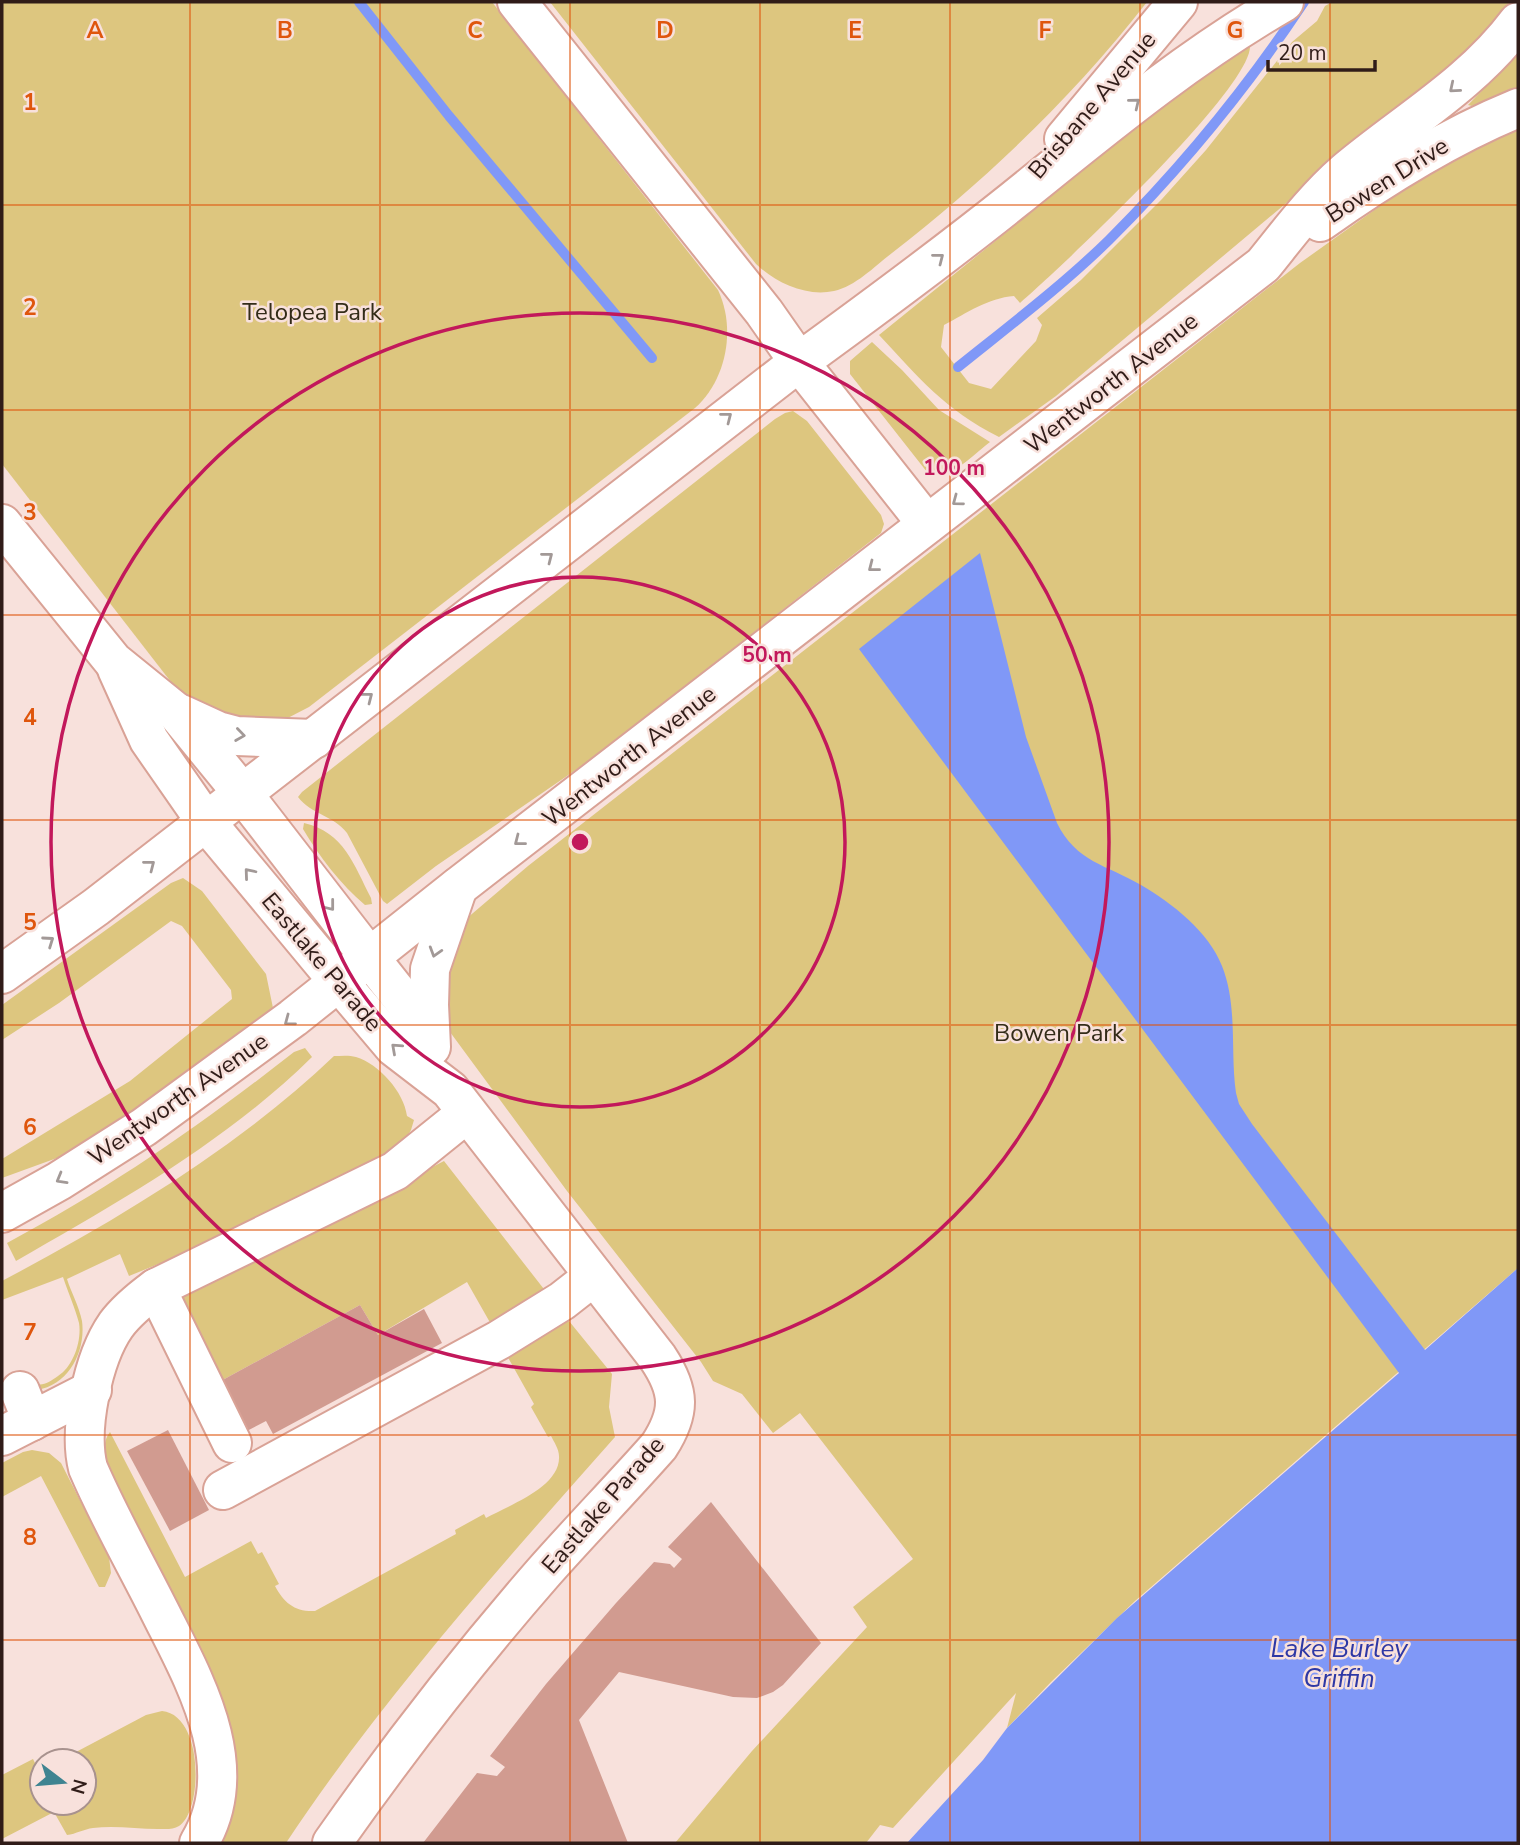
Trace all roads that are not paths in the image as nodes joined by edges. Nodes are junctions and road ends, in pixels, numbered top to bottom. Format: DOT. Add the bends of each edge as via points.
graph roads {
  1 [pos="517,2"];
  2 [pos="1178,2"];
  3 [pos="1276,6"];
  4 [pos="1518,22"];
  5 [pos="1518,108"];
  6 [pos="1005,207"];
  7 [pos="1263,265"];
  8 [pos="799,362"];
  9 [pos="2,524"];
  10 [pos="927,524"];
  11 [pos="113,661"];
  12 [pos="176,712"];
  13 [pos="314,739"];
  14 [pos="243,794"];
  15 [pos="206,822"];
  16 [pos="458,887"];
  17 [pos="370,958"];
  18 [pos="2,974"];
  19 [pos="339,982"];
  20 [pos="431,1047"];
  21 [pos="458,1102"];
  22 [pos="2,1213"];
  23 [pos="594,1276"];
  24 [pos="156,1287"];
  25 [pos="92,1390"];
  26 [pos="18,1416"];
  27 [pos="232,1443"];
  28 [pos="223,1490"];
  29 [pos="199,1843"];
  30 [pos="332,1843"];
  1 -- 8 [label="main road"];
  2 -- 6 [label="main road, Brisbane Avenue"];
  6 -- 3 [label="main road, one-way" via="1158,84"];
  4 -- 7 [label="main road, Wentworth Avenue, one-way" via="1457,86 1335,181"];
  5 -- 7 [label="main road, Bowen Drive" via="1390,175"];
  8 -- 6 [label="main road, one-way"];
  7 -- 10 [label="main road, Wentworth Avenue, one-way"];
  8 -- 10 [label="main road"];
  13 -- 8 [label="main road, one-way"];
  9 -- 11 [label="main road"];
  10 -- 16 [label="main road, Wentworth Avenue, one-way"];
  11 -- 12 [label="main road"];
  11 -- 15 [label="main road" via="149,740"];
  12 -- 13 [label="main road, one-way" via="237,736"];
  12 -- 14 [label="main road"];
  13 -- 14 [label="main road"];
  14 -- 15 [label="main road"];
  14 -- 17 [label="main road, Eastlake Parade, one-way"];
  18 -- 15 [label="main road, one-way"];
  19 -- 15 [label="main road, Eastlake Parade, one-way"];
  16 -- 17 [label="main road, Wentworth Avenue"];
  16 -- 20 [label="main road, Eastlake Parade, one-way" via="430,969"];
  17 -- 19 [label="main road, Wentworth Avenue"];
  17 -- 20 [label="main road, Eastlake Parade" via="412,1011"];
  21 -- 19 [label="main road, Eastlake Parade, one-way" via="394,1047"];
  19 -- 22 [label="main road, Wentworth Avenue, one-way" via="165,1112"];
  20 -- 21 [label="main road, Eastlake Parade"];
  21 -- 23 [label="main road, Eastlake Parade"];
  21 -- 24 [label="main road" via="395,1171"];
  23 -- 28 [label="main road" via="499,1340"];
  23 -- 30 [label="main road, Eastlake Parade" via="673,1384 676,1400 669,1429 659,1446 464,1667"];
  24 -- 25 [label="main road" via="112,1331"];
  24 -- 27 [label="main road"];
  25 -- 26 [label="main road"];
  25 -- 29 [label="main road" via="85,1432 88,1468 190,1672 211,1729 217,1766 215,1791"];
}
